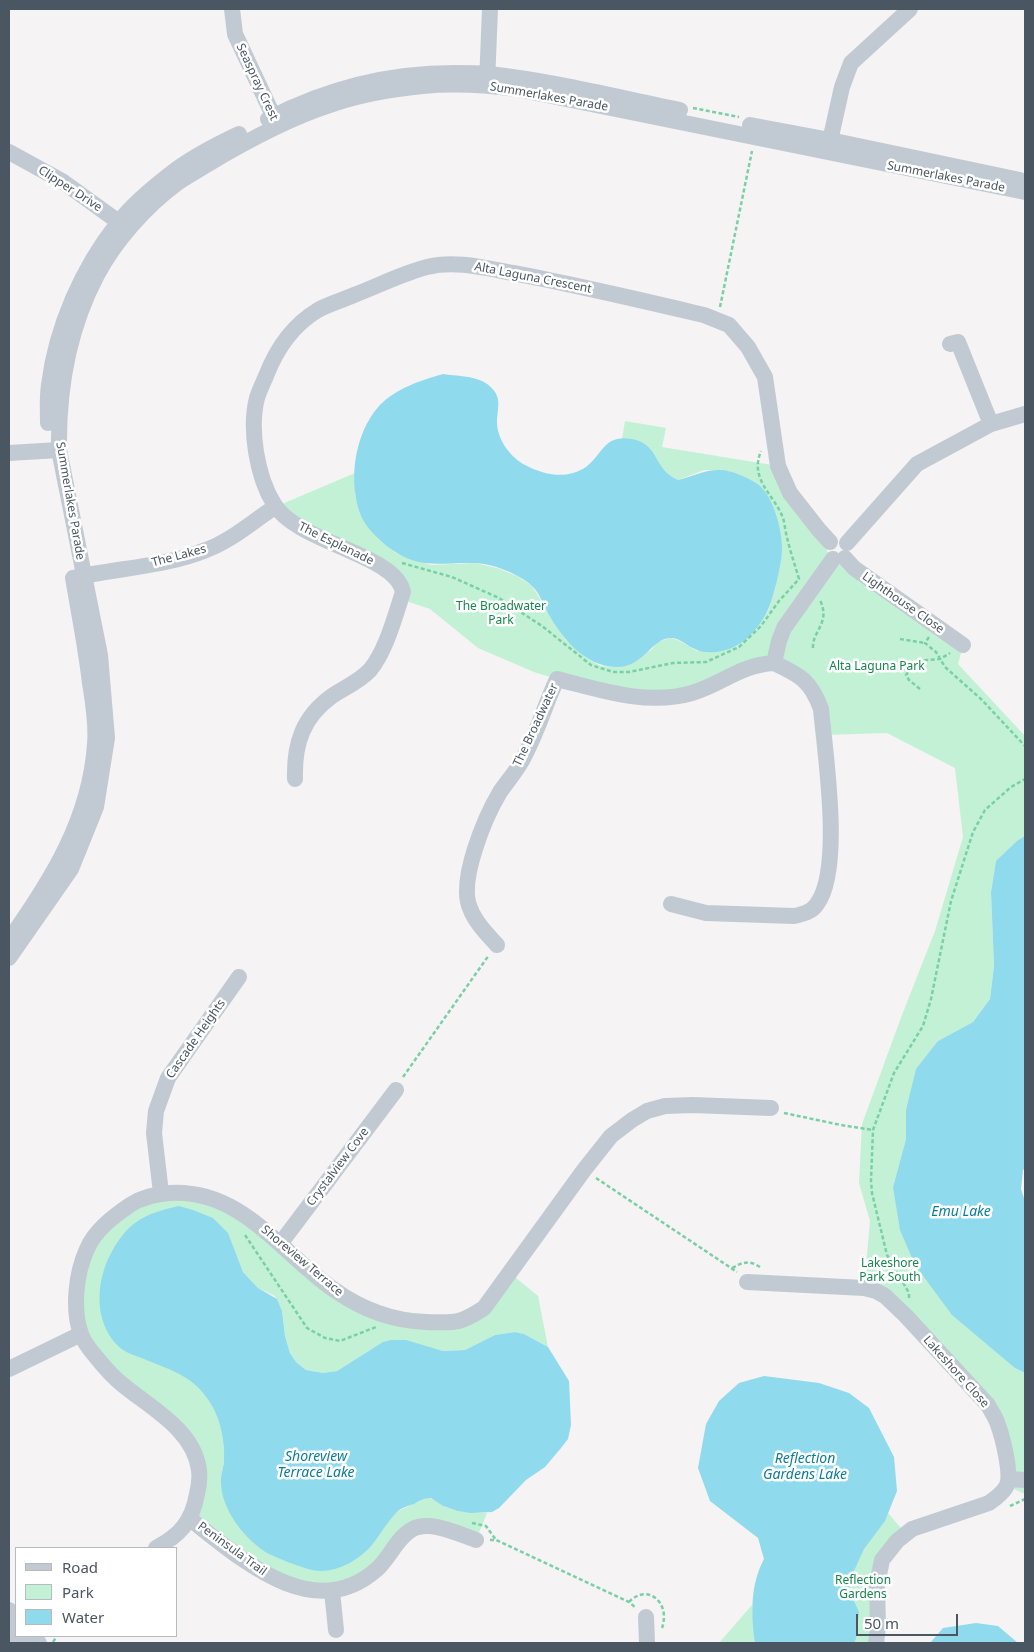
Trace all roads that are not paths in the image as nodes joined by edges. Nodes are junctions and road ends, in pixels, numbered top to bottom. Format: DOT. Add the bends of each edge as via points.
graph roads {
  1 [pos="232,9"];
  2 [pos="490,9"];
  3 [pos="910,9"];
  4 [pos="487,80"];
  5 [pos="276,121"];
  6 [pos="828,146"];
  7 [pos="9,152"];
  8 [pos="1025,181"];
  9 [pos="1025,192"];
  10 [pos="124,226"];
  11 [pos="950,344"];
  12 [pos="1025,414"];
  13 [pos="990,424"];
  14 [pos="54,451"];
  15 [pos="9,453"];
  16 [pos="275,507"];
  17 [pos="842,553"];
  18 [pos="78,577"];
  19 [pos="963,645"];
  20 [pos="774,663"];
  21 [pos="294,779"];
  22 [pos="671,904"];
  23 [pos="9,940"];
  24 [pos="497,945"];
  25 [pos="9,958"];
  26 [pos="239,977"];
  27 [pos="396,1090"];
  28 [pos="771,1108"];
  29 [pos="161,1193"];
  30 [pos="280,1244"];
  31 [pos="747,1282"];
  32 [pos="81,1334"];
  33 [pos="9,1369"];
  34 [pos="1017,1480"];
  35 [pos="190,1519"];
  36 [pos="476,1540"];
  37 [pos="158,1547"];
  38 [pos="332,1591"];
  39 [pos="646,1617"];
  40 [pos="336,1630"];
  41 [pos="647,1643"];
  42 [pos="876,1643"];
  1 -- 5 [label="street, Seaspray Crest" via="234,34"];
  2 -- 4 [label="street"];
  3 -- 6 [label="street" via="851,63"];
  4 -- 5 [label="street, Summerlakes Parade" via="380,92"];
  4 -- 6 [label="street, Summerlakes Parade" via="526,91 755,137"];
  4 -- 6 [label="street, Summerlakes Parade" via="562,86"];
  5 -- 10 [label="street, Summerlakes Parade" via="176,184"];
  6 -- 8 [label="street, Summerlakes Parade"];
  6 -- 9 [label="street, Summerlakes Parade"];
  7 -- 10 [label="street, Clipper Drive" via="62,180"];
  10 -- 14 [label="street, Summerlakes Parade" via="85,301 72,335"];
  11 -- 13 [label="street" via="958,342"];
  12 -- 13 [label="street"];
  13 -- 17 [label="street" via="917,464"];
  14 -- 15 [label="street"];
  14 -- 18 [label="street, Summerlakes Parade"];
  16 -- 17 [label="street, Alta Laguna Crescent" via="261,474 254,432 257,399 273,358 293,330 318,310 428,266 462,264 704,314 729,325 748,347 765,378 778,466 790,493 830,542 842,539"];
  16 -- 18 [label="street, The Lakes" via="207,550 166,562"];
  16 -- 21 [label="street, The Esplanade" via="306,532 377,564 396,578 403,592 380,654 370,670 318,708 307,722 298,741"];
  17 -- 19 [label="street, Lighthouse Close" via="854,568"];
  17 -- 20 [label="street" via="784,628"];
  18 -- 23 [label="street, Summerlakes Parade" via="94,713 95,744 90,779 69,844 54,873"];
  18 -- 25 [label="street, Summerlakes Parade" via="100,655 105,701 107,738 100,788 96,807 71,869"];
  20 -- 22 [label="street" via="805,681 816,694 821,709 832,829 824,893 817,906 794,916 706,913"];
  20 -- 24 [label="street, The Broadwater" via="744,668 711,686 662,698 634,697 557,679 532,741 490,812 468,868 466,889 469,907"];
  26 -- 29 [label="street, Cascade Heights" via="168,1078 156,1111 154,1133"];
  27 -- 30 [label="street, Crystalview Cove"];
  28 -- 30 [label="street, Shoreview Terrace" via="693,1105 665,1106 647,1111 611,1136 484,1308 455,1323 412,1322 367,1309 332,1289"];
  29 -- 30 [label="street, Shoreview Terrace" via="182,1192 220,1200 234,1207"];
  29 -- 32 [label="street, Shoreview Terrace" via="127,1207 110,1220 89,1245 77,1286"];
  31 -- 34 [label="street, Lakeshore Close" via="864,1288 885,1296 988,1405 997,1422 1007,1464"];
  32 -- 33 [label="street"];
  32 -- 35 [label="street, Shoreview Terrace" via="107,1371 176,1428 194,1453 199,1469 198,1491"];
  34 -- 42 [label="street, Lakeshore Close" via="989,1503 912,1529 897,1541 882,1560 877,1585"];
  35 -- 37 [label="street, Shoreview Terrace" via="171,1540"];
  35 -- 38 [label="street, Peninsula Trail" via="242,1560 269,1576 299,1588"];
  36 -- 38 [label="street, Peninsula Trail" via="429,1526 411,1529 377,1570 357,1583"];
  38 -- 40 [label="street"];
  39 -- 41 [label="street"];
}
